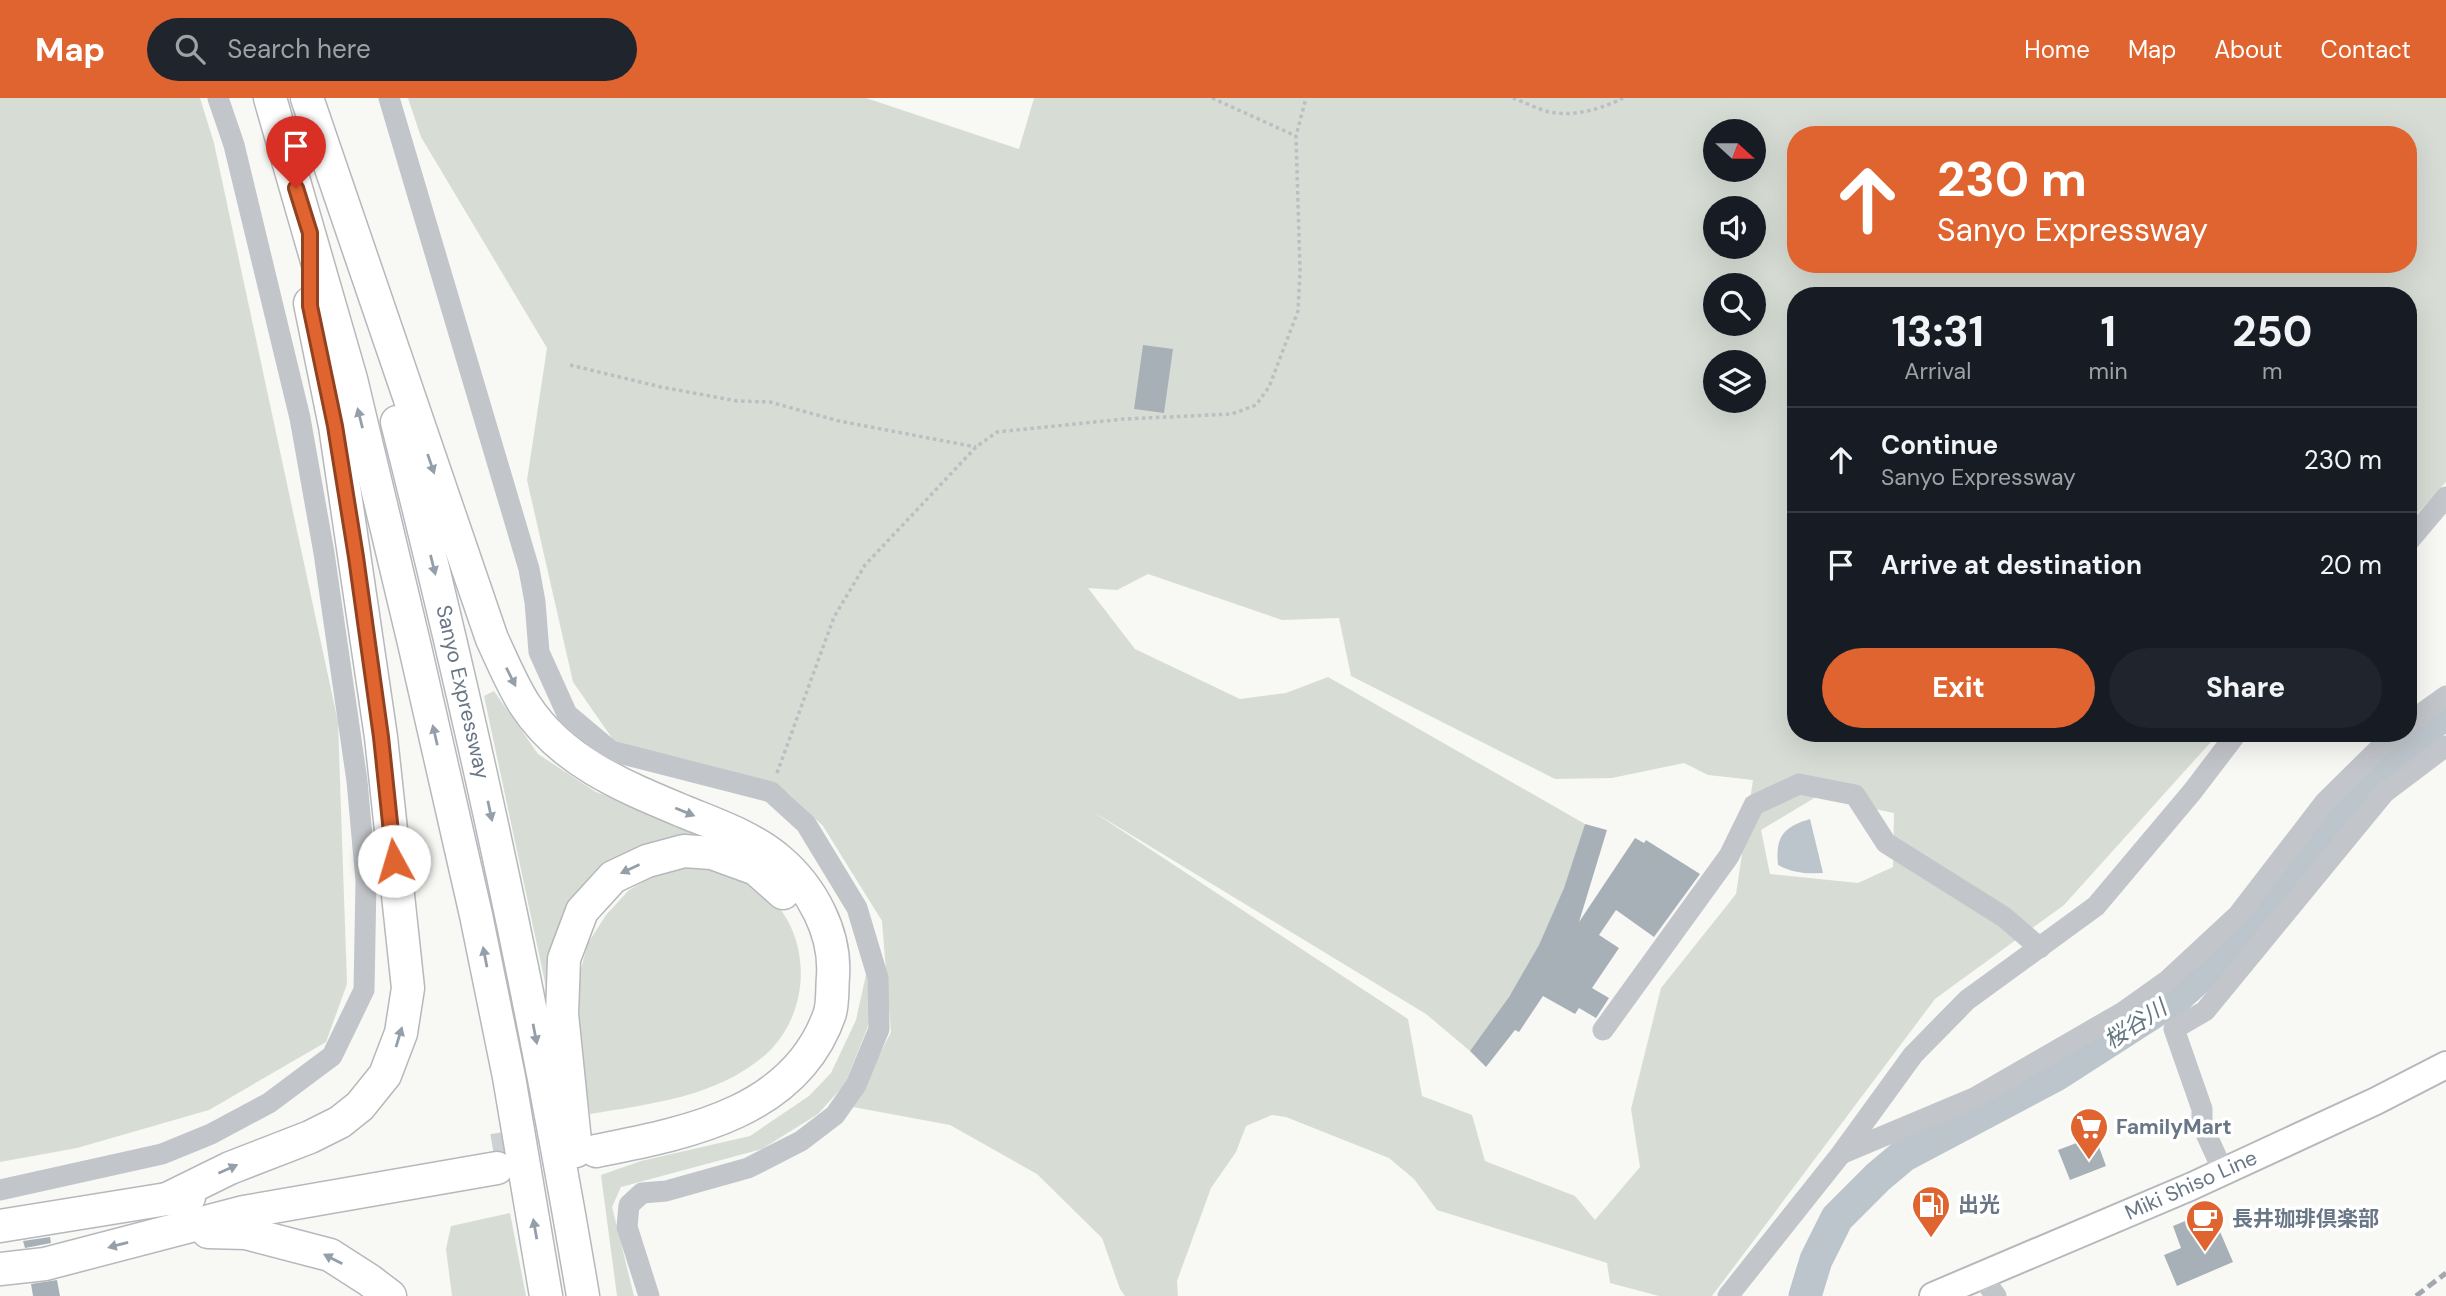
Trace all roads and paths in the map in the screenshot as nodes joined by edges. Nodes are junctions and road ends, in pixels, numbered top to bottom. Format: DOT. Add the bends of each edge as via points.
graph roads {
  1 [pos="218,98"];
  2 [pos="270,98"];
  3 [pos="305,98"];
  4 [pos="388,98"];
  5 [pos="1212,98"];
  6 [pos="1306,98"];
  7 [pos="1513,98"];
  8 [pos="1623,98"];
  9 [pos="1296,135"];
  10 [pos="310,233"];
  11 [pos="570,365"];
  12 [pos="976,447"];
  13 [pos="2446,497"];
  14 [pos="2417,531"];
  15 [pos="2446,696"];
  16 [pos="2417,717"];
  17 [pos="2230,742"];
  18 [pos="2386,742"];
  19 [pos="2446,746"];
  20 [pos="771,792"];
  21 [pos="2040,948"];
  22 [pos="1602,1030"];
  23 [pos="2446,1065"];
  24 [pos="1841,1154"];
  25 [pos="2223,1171"];
  26 [pos="0,1190"];
  27 [pos="167,1199"];
  28 [pos="0,1226"];
  29 [pos="170,1231"];
  30 [pos="0,1269"];
  31 [pos="1989,1286"];
  32 [pos="582,1290"];
  33 [pos="390,1296"];
  34 [pos="546,1296"];
  35 [pos="649,1296"];
  36 [pos="1728,1296"];
  37 [pos="1933,1296"];
  1 -- 26 [label="street" via="234,145 300,418 324,553 357,781 366,881 364,990 332,1056 269,1103 162,1154"];
  2 -- 10 [label="highway, Sanyo Expressway"];
  3 -- 32 [label="highway, Sanyo Expressway, one-way" via="384,368 451,635 510,904"];
  3 -- 32 [label="highway, one-way" via="492,639 524,704 550,736 589,768 740,835 778,860 801,883 824,920 834,960 830,1012 807,1059 779,1086 751,1106 692,1130 594,1143 679,1117 734,1092 770,1069 808,1014 817,973 799,914 779,889 756,869 712,853 684,852 647,861 614,877 582,911 564,959 562,1014 576,1150"];
  4 -- 20 [label="street" via="529,569 539,652 567,714 611,751"];
  5 -- 9 [label="path"];
  6 -- 9 [label="path"];
  7 -- 8 [label="path" via="1549,112 1573,113"];
  9 -- 12 [label="path" via="1298,311 1269,387 1256,405 1232,414 997,432"];
  27 -- 10 [label="highway, one-way" via="310,1137 360,1106 385,1075 401,1032 408,988 356,557 310,306"];
  34 -- 10 [label="highway, Sanyo Expressway, one-way" via="509,1077 473,902 351,379"];
  11 -- 12 [label="path" via="661,387 769,402 839,421"];
  12 -- 20 [label="path" via="865,565 840,606"];
  13 -- 14 [label="street"];
  15 -- 16 [label="street"];
  17 -- 21 [label="street" via="2096,906"];
  18 -- 24 [label="street" via="2325,802 2238,915 2168,980 2123,1012 1974,1098"];
  19 -- 25 [label="street" via="2384,793 2205,1010 2174,1029 2202,1110 2202,1125"];
  20 -- 35 [label="street" via="806,824 857,908 878,978 880,1029 856,1085 835,1115 801,1141 748,1168 666,1191 642,1193 629,1205 627,1227"];
  21 -- 22 [label="street" via="2004,917 1886,843 1855,795 1799,784 1754,805 1729,856"];
  21 -- 24 [label="street" via="1967,1000 1922,1046"];
  23 -- 25 [label="main road, Miki Shiso Line"];
  24 -- 36 [label="street"];
  25 -- 31 [label="main road, Miki Shiso Line"];
  27 -- 28 [label="highway"];
  27 -- 29 [label="highway" via="495,1159"];
  29 -- 30 [label="highway, one-way" via="46,1264"];
  33 -- 29 [label="highway, one-way" via="330,1255 246,1233"];
  31 -- 37 [label="main road, Miki Shiso Line"];
}
